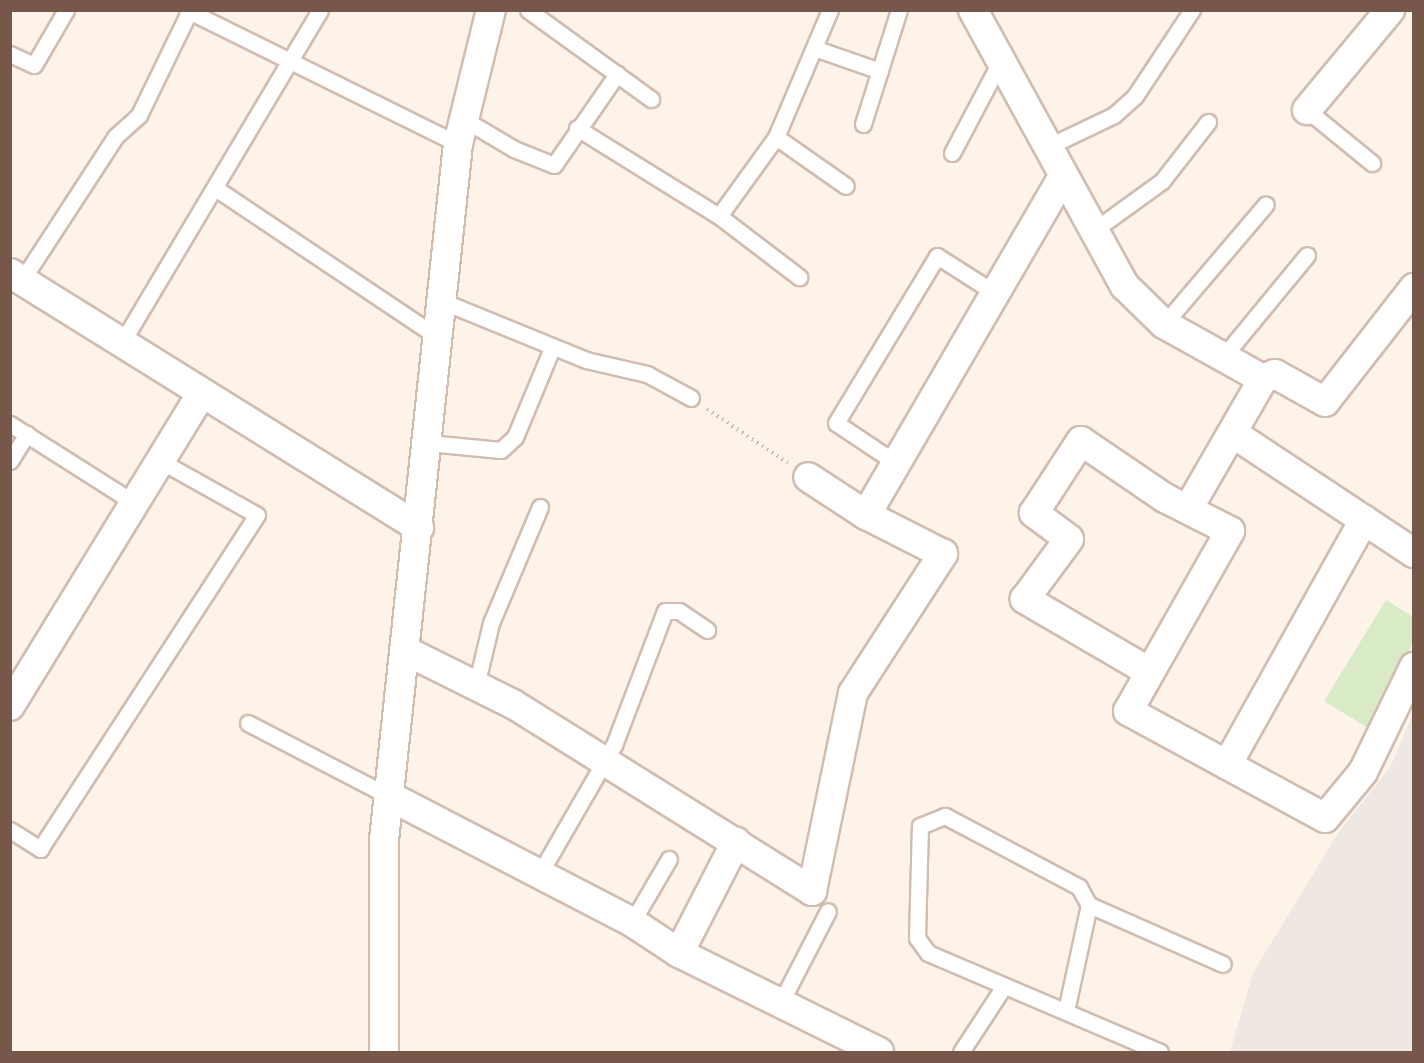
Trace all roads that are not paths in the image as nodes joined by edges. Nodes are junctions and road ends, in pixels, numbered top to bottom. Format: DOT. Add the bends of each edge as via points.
graph roads {
  1 [pos="66,10"];
  2 [pos="320,10"];
  3 [pos="491,10"];
  4 [pos="528,10"];
  5 [pos="830,10"];
  6 [pos="899,10"];
  7 [pos="973,10"];
  8 [pos="1192,10"];
  9 [pos="1390,10"];
  10 [pos="189,11"];
  11 [pos="814,48"];
  12 [pos="10,54"];
  13 [pos="291,60"];
  14 [pos="1000,62"];
  15 [pos="880,71"];
  16 [pos="617,74"];
  17 [pos="651,99"];
  18 [pos="1307,110"];
  19 [pos="1208,123"];
  20 [pos="863,124"];
  21 [pos="577,128"];
  22 [pos="460,131"];
  23 [pos="776,137"];
  24 [pos="1045,148"];
  25 [pos="952,153"];
  26 [pos="1372,163"];
  27 [pos="1062,178"];
  28 [pos="846,186"];
  29 [pos="215,188"];
  30 [pos="1266,204"];
  31 [pos="719,216"];
  32 [pos="1093,231"];
  33 [pos="1307,255"];
  34 [pos="16,277"];
  35 [pos="799,277"];
  36 [pos="1413,288"];
  37 [pos="995,293"];
  38 [pos="444,302"];
  39 [pos="1164,324"];
  40 [pos="439,338"];
  41 [pos="121,344"];
  42 [pos="552,348"];
  43 [pos="1223,357"];
  44 [pos="1263,380"];
  45 [pos="202,393"];
  46 [pos="691,398"];
  47 [pos="10,424"];
  48 [pos="27,434"];
  49 [pos="1234,434"];
  50 [pos="428,443"];
  51 [pos="10,462"];
  52 [pos="162,462"];
  53 [pos="896,463"];
  54 [pos="808,477"];
  55 [pos="136,504"];
  56 [pos="540,507"];
  57 [pos="1188,509"];
  58 [pos="866,515"];
  59 [pos="1364,520"];
  60 [pos="419,528"];
  61 [pos="1413,554"];
  62 [pos="707,630"];
  63 [pos="406,651"];
  64 [pos="1413,667"];
  65 [pos="1148,670"];
  66 [pos="476,686"];
  67 [pos="10,706"];
  68 [pos="248,723"];
  69 [pos="603,760"];
  70 [pos="1227,765"];
  71 [pos="391,797"];
  72 [pos="10,830"];
  73 [pos="736,842"];
  74 [pos="669,859"];
  75 [pos="540,873"];
  76 [pos="1089,904"];
  77 [pos="828,911"];
  78 [pos="632,922"];
  79 [pos="679,953"];
  80 [pos="1223,964"];
  81 [pos="1004,986"];
  82 [pos="781,1002"];
  83 [pos="1066,1011"];
  84 [pos="384,1053"];
  85 [pos="879,1053"];
  86 [pos="962,1053"];
  87 [pos="1160,1053"];
  1 -- 12 [label="lane" via="34,65"];
  2 -- 13 [label="lane"];
  3 -- 22 [label="street"];
  4 -- 16 [label="lane"];
  5 -- 11 [label="lane"];
  6 -- 15 [label="lane"];
  7 -- 14 [label="street"];
  8 -- 24 [label="lane" via="1135,96 1114,115"];
  9 -- 18 [label="street"];
  10 -- 13 [label="lane"];
  10 -- 34 [label="lane" via="139,115 116,136"];
  11 -- 15 [label="lane"];
  11 -- 23 [label="lane"];
  13 -- 22 [label="lane"];
  13 -- 29 [label="lane"];
  14 -- 24 [label="street"];
  14 -- 25 [label="lane"];
  15 -- 20 [label="lane"];
  16 -- 17 [label="lane"];
  16 -- 21 [label="lane"];
  18 -- 26 [label="lane"];
  19 -- 32 [label="lane" via="1162,181"];
  21 -- 22 [label="lane" via="554,165"];
  21 -- 31 [label="lane"];
  22 -- 38 [label="street"];
  23 -- 28 [label="lane"];
  23 -- 31 [label="lane"];
  24 -- 27 [label="street"];
  27 -- 32 [label="street"];
  27 -- 37 [label="street"];
  29 -- 40 [label="lane"];
  29 -- 41 [label="lane"];
  30 -- 39 [label="lane"];
  31 -- 35 [label="lane"];
  32 -- 39 [label="street" via="1125,286"];
  33 -- 43 [label="lane"];
  34 -- 41 [label="street"];
  36 -- 44 [label="street" via="1326,402 1275,374"];
  37 -- 53 [label="street"];
  37 -- 53 [label="lane" via="937,256 836,423"];
  38 -- 40 [label="street"];
  38 -- 42 [label="lane"];
  39 -- 43 [label="street"];
  40 -- 50 [label="street"];
  41 -- 45 [label="street"];
  42 -- 46 [label="lane" via="647,374"];
  42 -- 50 [label="lane" via="515,437 501,450"];
  43 -- 44 [label="street"];
  44 -- 49 [label="street"];
  45 -- 52 [label="street"];
  45 -- 60 [label="street"];
  47 -- 48 [label="lane"];
  48 -- 51 [label="lane"];
  48 -- 55 [label="lane"];
  49 -- 57 [label="street"];
  49 -- 59 [label="street"];
  50 -- 60 [label="street"];
  52 -- 55 [label="street"];
  52 -- 72 [label="lane" via="257,515 40,849"];
  53 -- 58 [label="street"];
  54 -- 58 [label="street"];
  55 -- 67 [label="street"];
  56 -- 66 [label="lane" via="491,623"];
  57 -- 65 [label="street" via="1230,531"];
  57 -- 65 [label="street" via="1081,441 1035,513 1069,539 1025,599"];
  58 -- 73 [label="street" via="943,554 853,693 812,891"];
  59 -- 61 [label="street"];
  59 -- 70 [label="street"];
  60 -- 63 [label="street"];
  62 -- 69 [label="lane" via="680,611 664,611 614,746"];
  63 -- 66 [label="street"];
  63 -- 71 [label="street"];
  64 -- 70 [label="street" via="1363,772 1325,818"];
  65 -- 70 [label="street" via="1128,711"];
  66 -- 69 [label="street"];
  68 -- 71 [label="lane"];
  69 -- 73 [label="street"];
  69 -- 75 [label="lane"];
  71 -- 75 [label="street"];
  71 -- 84 [label="street" via="384,840"];
  73 -- 79 [label="street"];
  74 -- 78 [label="lane"];
  75 -- 78 [label="street"];
  76 -- 80 [label="lane"];
  76 -- 81 [label="lane" via="1078,887 945,816 920,826 917,938 928,953"];
  76 -- 83 [label="lane"];
  77 -- 82 [label="lane"];
  78 -- 79 [label="street"];
  79 -- 82 [label="street"];
  81 -- 83 [label="lane"];
  81 -- 86 [label="lane"];
  82 -- 85 [label="street"];
  83 -- 87 [label="lane"];
}
